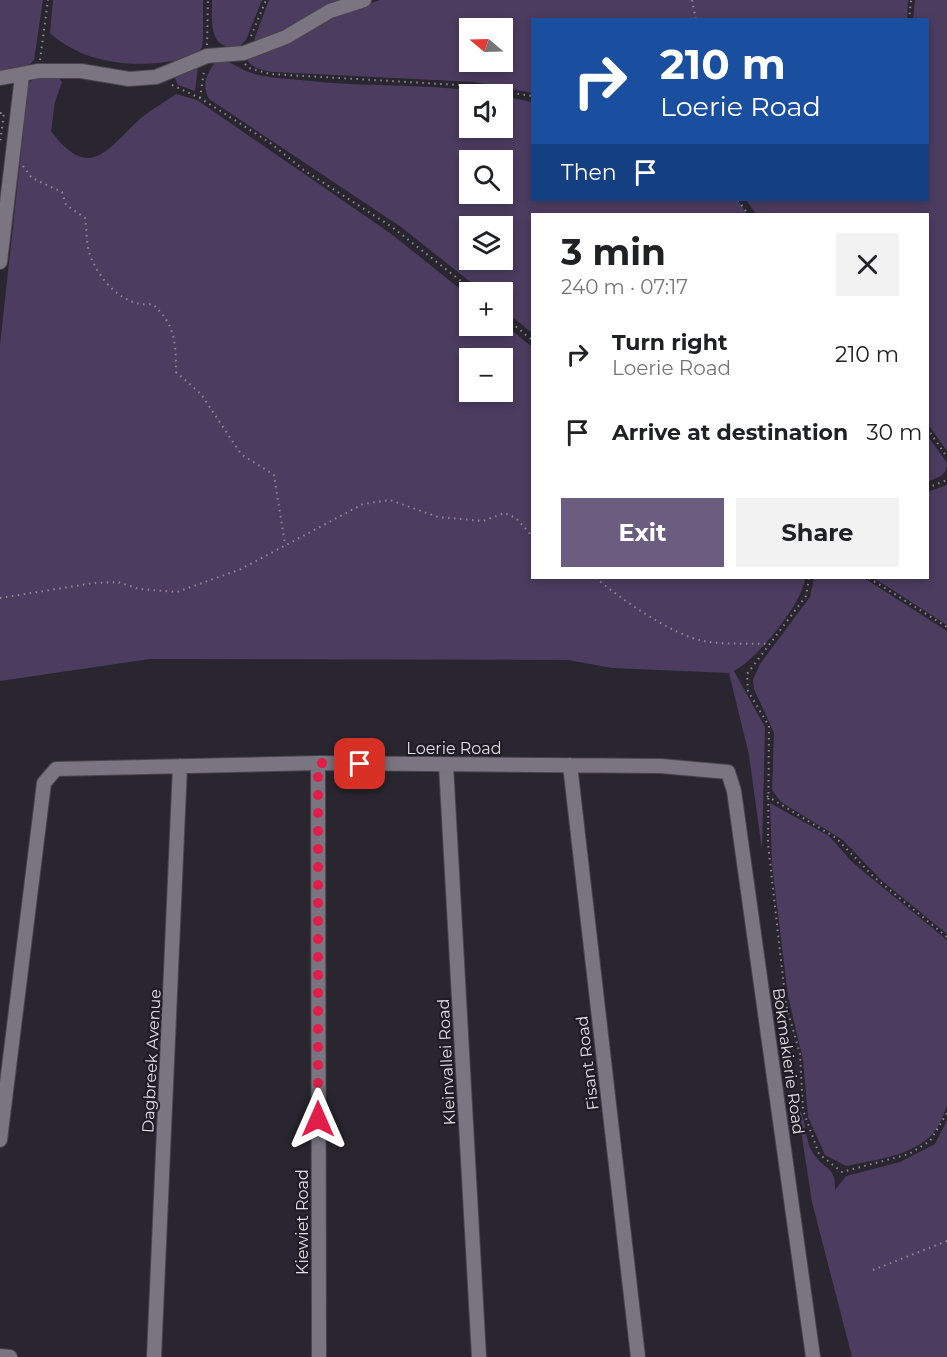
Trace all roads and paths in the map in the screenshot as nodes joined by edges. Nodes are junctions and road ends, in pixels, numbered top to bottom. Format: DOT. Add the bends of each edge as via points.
graph roads {
  1 [pos="48,0"];
  2 [pos="208,0"];
  3 [pos="266,0"];
  4 [pos="364,0"];
  5 [pos="692,0"];
  6 [pos="911,0"];
  7 [pos="696,18"];
  8 [pos="909,18"];
  9 [pos="244,53"];
  10 [pos="207,56"];
  11 [pos="38,71"];
  12 [pos="22,76"];
  13 [pos="156,77"];
  14 [pos="0,78"];
  15 [pos="531,96"];
  16 [pos="200,98"];
  17 [pos="0,113"];
  18 [pos="0,143"];
  19 [pos="13,154"];
  20 [pos="0,262"];
  21 [pos="462,282"];
  22 [pos="513,324"];
  23 [pos="531,339"];
  24 [pos="929,431"];
  25 [pos="947,457"];
  26 [pos="947,480"];
  27 [pos="929,487"];
  28 [pos="531,535"];
  29 [pos="285,544"];
  30 [pos="597,579"];
  31 [pos="809,579"];
  32 [pos="871,579"];
  33 [pos="0,598"];
  34 [pos="947,627"];
  35 [pos="771,644"];
  36 [pos="318,763"];
  37 [pos="446,765"];
  38 [pos="570,765"];
  39 [pos="180,766"];
  40 [pos="728,772"];
  41 [pos="767,796"];
  42 [pos="947,937"];
  43 [pos="947,1113"];
  44 [pos="0,1140"];
  45 [pos="947,1241"];
  46 [pos="873,1270"];
  47 [pos="0,1356"];
  48 [pos="10,1357"];
  49 [pos="154,1357"];
  50 [pos="319,1357"];
  51 [pos="479,1357"];
  52 [pos="638,1357"];
  53 [pos="813,1357"];
  1 -- 11 [label="path"];
  2 -- 10 [label="path"];
  3 -- 9 [label="path"];
  4 -- 9 [label="street" via="330,11 286,37"];
  5 -- 7 [label="path"];
  6 -- 8 [label="path"];
  9 -- 10 [label="street"];
  9 -- 15 [label="path" via="243,62 249,68 270,74 459,85"];
  10 -- 13 [label="street"];
  10 -- 16 [label="path"];
  11 -- 12 [label="street"];
  11 -- 13 [label="street" via="81,71 129,79"];
  12 -- 14 [label="street"];
  12 -- 19 [label="street"];
  13 -- 16 [label="path"];
  16 -- 21 [label="path" via="392,227"];
  17 -- 18 [label="path" via="4,113"];
  19 -- 20 [label="street"];
  19 -- 29 [label="path" via="32,178 62,192 66,205 86,218 90,254 101,278 128,300 152,304 162,312 174,331 176,372 201,394 241,454 274,475"];
  22 -- 23 [label="path"];
  24 -- 25 [label="path"];
  26 -- 27 [label="path"];
  28 -- 29 [label="path" via="516,518 504,513 483,521 438,517 390,500 363,504"];
  29 -- 33 [label="path" via="241,569 177,592 157,592 118,582"];
  30 -- 35 [label="path" via="650,617 702,641"];
  31 -- 35 [label="path" via="806,596"];
  32 -- 34 [label="path"];
  35 -- 41 [label="path" via="747,674 748,691 769,726"];
  36 -- 37 [label="street, Loerie Road"];
  36 -- 39 [label="street, Loerie Road"];
  36 -- 50 [label="street, Kiewiet Road"];
  37 -- 38 [label="street, Loerie Road"];
  37 -- 51 [label="street, Kleinvallei Road"];
  38 -- 40 [label="street, Loerie Road" via="661,766"];
  38 -- 52 [label="street, Fisant Road"];
  39 -- 44 [label="street, Loerie Road" via="59,767 45,783"];
  39 -- 49 [label="street, Dagbreek Avenue"];
  40 -- 53 [label="street, Bokmakierie Road" via="736,802"];
  41 -- 42 [label="path" via="836,838 874,878"];
  41 -- 43 [label="path" via="768,844 786,1005 800,1054 802,1110 819,1154 842,1172 909,1154 930,1141"];
  45 -- 46 [label="path"];
  47 -- 48 [label="street"];
}
